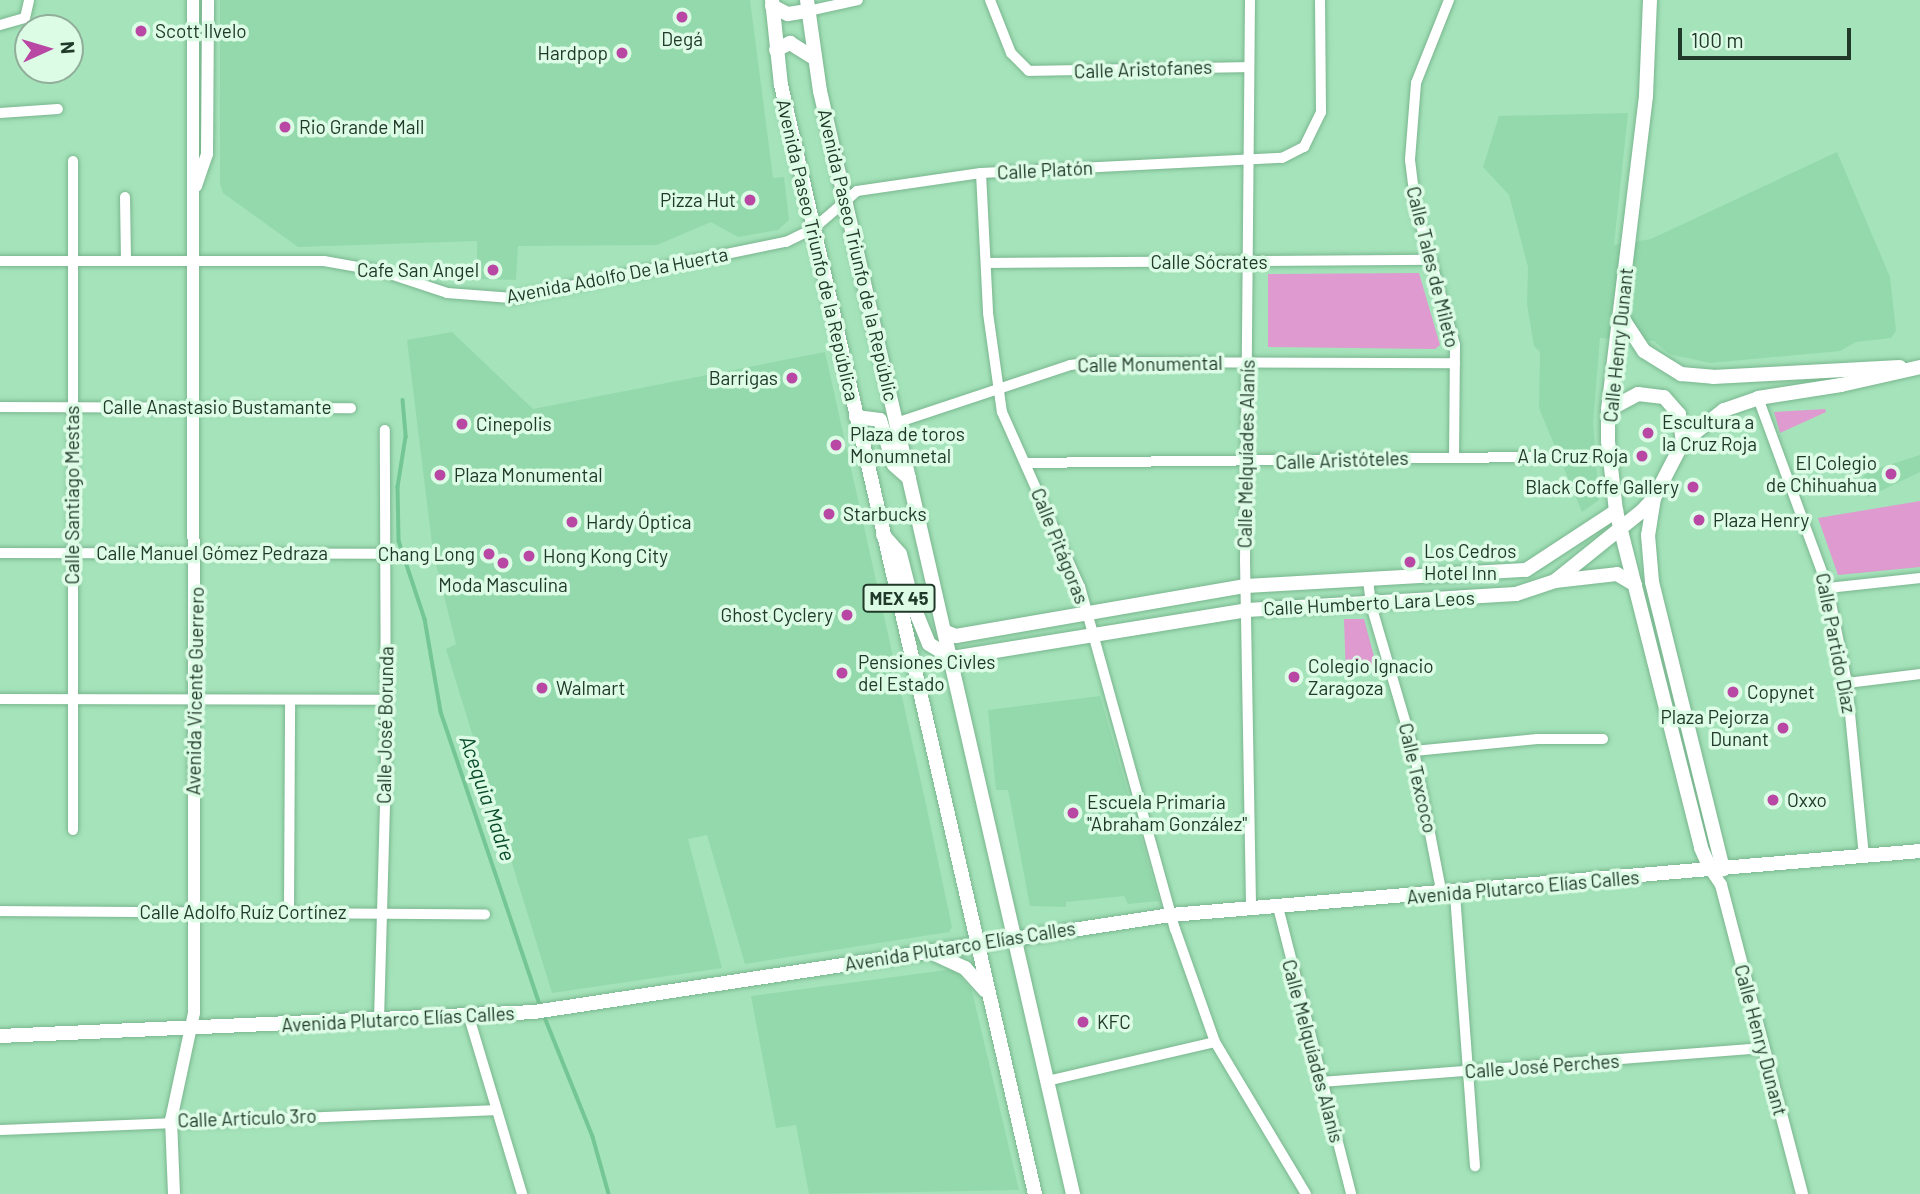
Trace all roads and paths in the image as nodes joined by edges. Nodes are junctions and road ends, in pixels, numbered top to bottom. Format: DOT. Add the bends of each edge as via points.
graph roads {
  1 [pos="29,0"];
  2 [pos="193,0"];
  3 [pos="208,0"];
  4 [pos="858,0"];
  5 [pos="990,0"];
  6 [pos="1250,0"];
  7 [pos="1320,0"];
  8 [pos="1449,0"];
  9 [pos="1650,0"];
  10 [pos="772,3"];
  11 [pos="807,6"];
  12 [pos="0,25"];
  13 [pos="776,50"];
  14 [pos="814,58"];
  15 [pos="1249,66"];
  16 [pos="58,108"];
  17 [pos="0,113"];
  18 [pos="73,161"];
  19 [pos="1249,162"];
  20 [pos="981,173"];
  21 [pos="196,186"];
  22 [pos="125,197"];
  23 [pos="845,200"];
  24 [pos="813,229"];
  25 [pos="1432,260"];
  26 [pos="0,261"];
  27 [pos="72,261"];
  28 [pos="127,261"];
  29 [pos="196,261"];
  30 [pos="987,263"];
  31 [pos="1248,263"];
  32 [pos="1620,316"];
  33 [pos="1247,362"];
  34 [pos="1455,363"];
  35 [pos="1918,367"];
  36 [pos="997,390"];
  37 [pos="1758,398"];
  38 [pos="196,406"];
  39 [pos="0,407"];
  40 [pos="72,407"];
  41 [pos="351,408"];
  42 [pos="1608,411"];
  43 [pos="856,417"];
  44 [pos="896,423"];
  45 [pos="385,430"];
  46 [pos="1683,442"];
  47 [pos="1454,457"];
  48 [pos="1532,457"];
  49 [pos="1026,463"];
  50 [pos="1246,463"];
  51 [pos="909,478"];
  52 [pos="1654,498"];
  53 [pos="1616,511"];
  54 [pos="1621,530"];
  55 [pos="883,535"];
  56 [pos="73,552"];
  57 [pos="0,553"];
  58 [pos="196,554"];
  59 [pos="383,554"];
  60 [pos="1920,579"];
  61 [pos="1368,580"];
  62 [pos="1555,581"];
  63 [pos="1635,585"];
  64 [pos="1246,586"];
  65 [pos="1828,588"];
  66 [pos="939,601"];
  67 [pos="913,605"];
  68 [pos="1371,605"];
  69 [pos="1247,611"];
  70 [pos="1088,614"];
  71 [pos="946,632"];
  72 [pos="1094,635"];
  73 [pos="952,658"];
  74 [pos="1920,674"];
  75 [pos="1847,683"];
  76 [pos="0,699"];
  77 [pos="71,700"];
  78 [pos="386,700"];
  79 [pos="194,701"];
  80 [pos="290,702"];
  81 [pos="1603,738"];
  82 [pos="1414,751"];
  83 [pos="73,830"];
  84 [pos="1920,851"];
  85 [pos="1864,857"];
  86 [pos="1717,869"];
  87 [pos="1449,894"];
  88 [pos="1278,907"];
  89 [pos="1251,908"];
  90 [pos="0,911"];
  91 [pos="289,912"];
  92 [pos="192,913"];
  93 [pos="380,913"];
  94 [pos="485,914"];
  95 [pos="1171,915"];
  96 [pos="1014,937"];
  97 [pos="978,941"];
  98 [pos="924,950"];
  99 [pos="989,997"];
  100 [pos="468,1017"];
  101 [pos="379,1020"];
  102 [pos="193,1028"];
  103 [pos="0,1036"];
  104 [pos="1215,1042"];
  105 [pos="1764,1048"];
  106 [pos="1467,1072"];
  107 [pos="1047,1081"];
  108 [pos="1321,1082"];
  109 [pos="494,1110"];
  110 [pos="171,1120"];
  111 [pos="0,1130"];
  112 [pos="1475,1166"];
  113 [pos="174,1194"];
  114 [pos="522,1194"];
  115 [pos="1035,1194"];
  116 [pos="1073,1194"];
  117 [pos="1306,1194"];
  118 [pos="1351,1194"];
  119 [pos="1801,1194"];
  1 -- 12 [label="street" via="25,18"];
  2 -- 21 [label="street, Avenida Vicente Guerrero" via="192,162"];
  3 -- 21 [label="street, Avenida Vicente Guerrero" via="207,154"];
  4 -- 11 [label="street"];
  5 -- 15 [label="street, Calle Aristofanes" via="1016,61 1037,72"];
  6 -- 15 [label="street, Calle Melquíades Alanís"];
  7 -- 19 [label="street" via="1323,89 1318,125 1296,153"];
  8 -- 25 [label="street, Calle Tales de Mileto" via="1416,83 1410,118 1412,185"];
  9 -- 32 [label="main road, Calle Henry Dunant" via="1645,108"];
  10 -- 11 [label="main road" via="788,14"];
  10 -- 13 [label="main road, Avenida Paseo Triunfo de la República / MEX 45"];
  11 -- 14 [label="main road, Avenida Paseo Triunfo de la Repúblic / MEX 45"];
  13 -- 14 [label="main road" via="790,43"];
  13 -- 24 [label="main road, Avenida Paseo Triunfo de la República / MEX 45"];
  14 -- 23 [label="main road, Avenida Paseo Triunfo de la Repúblic / MEX 45"];
  15 -- 19 [label="street, Calle Melquíades Alanís"];
  16 -- 17 [label="street"];
  18 -- 27 [label="street, Calle Santiago Mestas"];
  19 -- 20 [label="street, Calle Platón"];
  19 -- 31 [label="street, Calle Melquíades Alanís"];
  20 -- 23 [label="street, Calle Platón" via="857,191"];
  20 -- 30 [label="street, Calle Pitágoras"];
  21 -- 29 [label="street, Avenida Vicente Guerrero"];
  22 -- 28 [label="street"];
  23 -- 24 [label="street, Avenida Adolfo De la Huerta"];
  23 -- 44 [label="main road, Avenida Paseo Triunfo de la Repúblic / MEX 45"];
  24 -- 29 [label="street, Avenida Adolfo De la Huerta" via="786,242 512,298 447,293 351,264"];
  24 -- 43 [label="main road, Avenida Paseo Triunfo de la República / MEX 45"];
  25 -- 31 [label="street, Calle Sócrates"];
  25 -- 34 [label="street, Calle Tales de Mileto" via="1455,345"];
  26 -- 27 [label="street, Avenida Adolfo De la Huerta"];
  27 -- 28 [label="street, Avenida Adolfo De la Huerta"];
  27 -- 40 [label="street, Calle Santiago Mestas"];
  28 -- 29 [label="street, Avenida Adolfo De la Huerta"];
  29 -- 38 [label="street, Avenida Vicente Guerrero"];
  30 -- 31 [label="street, Calle Sócrates"];
  30 -- 36 [label="street, Calle Pitágoras"];
  31 -- 33 [label="street, Calle Melquíades Alanís"];
  32 -- 35 [label="main road" via="1644,351 1681,374 1713,377 1869,365"];
  32 -- 42 [label="main road, Calle Henry Dunant"];
  33 -- 34 [label="street, Calle Monumental"];
  33 -- 36 [label="street, Calle Monumental" via="1095,362"];
  33 -- 50 [label="street, Calle Melquíades Alanís"];
  34 -- 47 [label="street, Calle Tales de Mileto"];
  35 -- 37 [label="main road, Calle Humberto Lara Leos" via="1841,386"];
  36 -- 44 [label="street, Calle Monumental"];
  36 -- 49 [label="street, Calle Pitágoras"];
  37 -- 46 [label="main road, Calle Humberto Lara Leos" via="1724,410"];
  37 -- 65 [label="street, Calle Partido Díaz"];
  38 -- 40 [label="street, Calle Anastasio Bustamante"];
  38 -- 41 [label="street, Calle Anastasio Bustamante"];
  38 -- 58 [label="street, Avenida Vicente Guerrero"];
  39 -- 40 [label="street, Calle Anastasio Bustamante"];
  40 -- 56 [label="street, Calle Santiago Mestas"];
  42 -- 46 [label="main road" via="1638,394 1664,397 1679,414"];
  42 -- 53 [label="main road, Calle Henry Dunant"];
  43 -- 51 [label="main road" via="880,420 894,465"];
  43 -- 55 [label="main road, Avenida Paseo Triunfo de la República / MEX 45"];
  44 -- 51 [label="main road, Avenida Paseo Triunfo de la Repúblic / MEX 45"];
  45 -- 59 [label="street, Calle José Borunda"];
  46 -- 52 [label="main road, Calle Humberto Lara Leos"];
  47 -- 48 [label="street, Calle Aristóteles"];
  47 -- 50 [label="street, Calle Aristóteles"];
  49 -- 50 [label="street, Calle Aristóteles"];
  49 -- 70 [label="street, Calle Pitágoras"];
  50 -- 64 [label="street, Calle Melquíades Alanís"];
  51 -- 66 [label="main road, Avenida Paseo Triunfo de la Repúblic / MEX 45"];
  52 -- 54 [label="main road, Calle Humberto Lara Leos"];
  52 -- 86 [label="main road, Calle Henry Dunant" via="1648,535 1652,582"];
  53 -- 54 [label="main road, Calle Henry Dunant"];
  53 -- 61 [label="main road, Calle Humberto Lara Leos" via="1526,570"];
  54 -- 62 [label="main road, Calle Humberto Lara Leos"];
  54 -- 63 [label="main road, Calle Henry Dunant"];
  55 -- 67 [label="main road" via="900,554"];
  55 -- 97 [label="main road, Avenida Paseo Triunfo de la República / MEX 45"];
  56 -- 57 [label="street, Calle Manuel Gómez Pedraza"];
  56 -- 58 [label="street, Calle Manuel Gómez Pedraza"];
  56 -- 77 [label="street, Calle Santiago Mestas"];
  58 -- 59 [label="street, Calle Manuel Gómez Pedraza"];
  58 -- 79 [label="street, Avenida Vicente Guerrero"];
  59 -- 78 [label="street, Calle José Borunda"];
  60 -- 65 [label="street"];
  61 -- 64 [label="main road, Calle Humberto Lara Leos"];
  61 -- 68 [label="street, Calle Texcoco"];
  62 -- 63 [label="main road" via="1617,574"];
  62 -- 68 [label="main road, Calle Humberto Lara Leos" via="1516,594"];
  63 -- 86 [label="main road, Calle Henry Dunant" via="1702,848"];
  64 -- 69 [label="street, Calle Melquíades Alanís"];
  64 -- 70 [label="main road, Calle Humberto Lara Leos"];
  65 -- 75 [label="street, Calle Partido Díaz"];
  66 -- 67 [label="main road" via="928,618 921,617"];
  66 -- 71 [label="main road, Avenida Paseo Triunfo de la Repúblic / MEX 45"];
  67 -- 73 [label="main road" via="929,644"];
  68 -- 69 [label="main road, Calle Humberto Lara Leos"];
  68 -- 82 [label="street, Calle Texcoco"];
  69 -- 72 [label="main road, Calle Humberto Lara Leos"];
  69 -- 89 [label="street, Calle Melquíades Alanís" via="1245,776"];
  70 -- 71 [label="main road, Calle Humberto Lara Leos" via="956,636"];
  70 -- 72 [label="street, Calle Pitágoras"];
  71 -- 73 [label="main road, Avenida Paseo Triunfo de la Repúblic / MEX 45"];
  72 -- 73 [label="main road, Calle Humberto Lara Leos"];
  72 -- 95 [label="street, Calle Pitágoras"];
  73 -- 96 [label="main road, Avenida Paseo Triunfo de la Repúblic / MEX 45"];
  74 -- 75 [label="street"];
  75 -- 85 [label="street, Calle Partido Díaz"];
  76 -- 77 [label="street"];
  77 -- 79 [label="street"];
  77 -- 83 [label="street, Calle Santiago Mestas"];
  78 -- 80 [label="street"];
  78 -- 93 [label="street, Calle José Borunda"];
  79 -- 80 [label="street"];
  79 -- 92 [label="street, Avenida Vicente Guerrero"];
  80 -- 91 [label="street"];
  81 -- 82 [label="street" via="1503,741"];
  82 -- 87 [label="street, Calle Texcoco"];
  84 -- 85 [label="main road, Avenida Plutarco Elías Calles"];
  85 -- 86 [label="main road, Avenida Plutarco Elías Calles"];
  86 -- 87 [label="main road, Avenida Plutarco Elías Calles"];
  86 -- 105 [label="street, Calle Henry Dunant"];
  87 -- 88 [label="main road, Avenida Plutarco Elías Calles"];
  87 -- 106 [label="street, Calle Texcoco"];
  88 -- 89 [label="main road, Avenida Plutarco Elías Calles"];
  88 -- 108 [label="street, Calle Melquíades Alanís"];
  89 -- 95 [label="main road, Avenida Plutarco Elías Calles"];
  90 -- 92 [label="street, Calle Adolfo Ruíz Cortínez"];
  91 -- 92 [label="street, Calle Adolfo Ruíz Cortínez"];
  91 -- 93 [label="street, Calle Adolfo Ruíz Cortínez"];
  92 -- 102 [label="street, Avenida Vicente Guerrero"];
  93 -- 94 [label="street, Calle Adolfo Ruíz Cortínez"];
  93 -- 101 [label="street, Calle José Borunda"];
  95 -- 96 [label="main road, Avenida Plutarco Elías Calles"];
  95 -- 104 [label="street, Calle Pitágoras"];
  96 -- 97 [label="main road, Avenida Plutarco Elías Calles"];
  96 -- 107 [label="main road, Avenida Paseo Triunfo de la Repúblic / MEX 45"];
  97 -- 98 [label="main road, Avenida Plutarco Elías Calles"];
  97 -- 99 [label="main road, Avenida Paseo Triunfo de la República / MEX 45"];
  98 -- 99 [label="main road" via="965,968"];
  98 -- 100 [label="main road, Avenida Plutarco Elías Calles" via="552,1010"];
  99 -- 115 [label="main road, Avenida Paseo Triunfo de la República / MEX 45"];
  100 -- 101 [label="main road, Avenida Plutarco Elías Calles"];
  100 -- 109 [label="street"];
  101 -- 102 [label="main road, Avenida Plutarco Elías Calles"];
  102 -- 103 [label="main road, Avenida Plutarco Elías Calles"];
  102 -- 110 [label="street, Avenida Vicente Guerrero"];
  104 -- 107 [label="street"];
  104 -- 117 [label="street, Calle Pitágoras"];
  105 -- 106 [label="street, Calle José Perches"];
  105 -- 119 [label="street, Calle Henry Dunant"];
  106 -- 108 [label="street, Calle José Perches"];
  106 -- 112 [label="street, Calle Texcoco"];
  107 -- 116 [label="main road, Avenida Paseo Triunfo de la Repúblic / MEX 45"];
  108 -- 118 [label="street, Calle Melquíades Alanís"];
  109 -- 110 [label="street, Calle Artículo 3ro"];
  109 -- 114 [label="street"];
  110 -- 111 [label="street, Calle Artículo 3ro"];
  110 -- 113 [label="street, Avenida Vicente Guerrero"];
}
